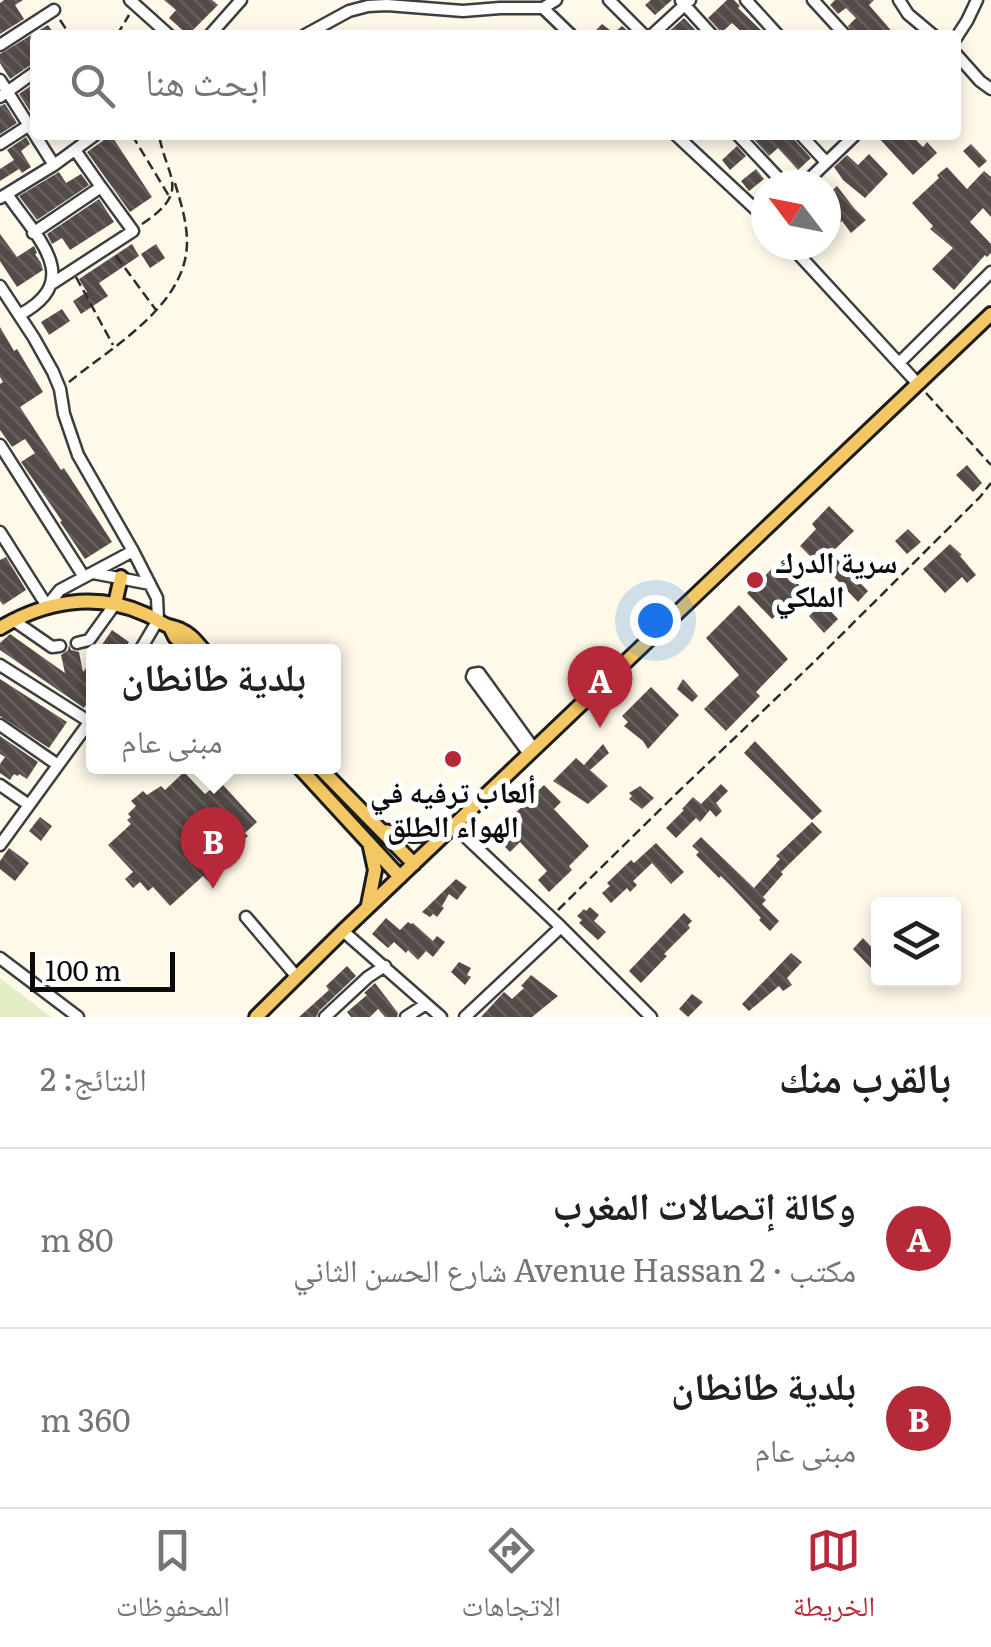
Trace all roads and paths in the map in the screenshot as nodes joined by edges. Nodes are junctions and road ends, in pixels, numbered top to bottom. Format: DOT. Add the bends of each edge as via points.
graph roads {
  1 [pos="241,0"];
  2 [pos="556,0"];
  3 [pos="609,0"];
  4 [pos="746,0"];
  5 [pos="813,0"];
  6 [pos="977,0"];
  7 [pos="134,2"];
  8 [pos="685,2"];
  9 [pos="904,2"];
  10 [pos="370,3"];
  11 [pos="543,8"];
  12 [pos="54,10"];
  13 [pos="119,30"];
  14 [pos="165,30"];
  15 [pos="214,30"];
  16 [pos="314,30"];
  17 [pos="566,30"];
  18 [pos="639,30"];
  19 [pos="657,30"];
  20 [pos="708,30"];
  21 [pos="773,30"];
  22 [pos="840,30"];
  23 [pos="928,30"];
  24 [pos="960,30"];
  25 [pos="0,46"];
  26 [pos="961,60"];
  27 [pos="30,76"];
  28 [pos="0,80"];
  29 [pos="991,89"];
  30 [pos="4,95"];
  31 [pos="30,124"];
  32 [pos="30,131"];
  33 [pos="40,140"];
  34 [pos="88,140"];
  35 [pos="135,140"];
  36 [pos="162,140"];
  37 [pos="681,140"];
  38 [pos="743,140"];
  39 [pos="806,140"];
  40 [pos="850,140"];
  41 [pos="0,144"];
  42 [pos="75,150"];
  43 [pos="826,162"];
  44 [pos="54,165"];
  45 [pos="771,170"];
  46 [pos="818,170"];
  47 [pos="174,180"];
  48 [pos="102,187"];
  49 [pos="3,196"];
  50 [pos="170,197"];
  51 [pos="751,204"];
  52 [pos="132,230"];
  53 [pos="33,233"];
  54 [pos="110,247"];
  55 [pos="804,260"];
  56 [pos="72,270"];
  57 [pos="991,272"];
  58 [pos="52,284"];
  59 [pos="0,286"];
  60 [pos="157,311"];
  61 [pos="991,314"];
  62 [pos="19,315"];
  63 [pos="986,330"];
  64 [pos="114,346"];
  65 [pos="898,362"];
  66 [pos="918,384"];
  67 [pos="60,389"];
  68 [pos="0,445"];
  69 [pos="4,460"];
  70 [pos="991,465"];
  71 [pos="991,483"];
  72 [pos="0,532"];
  73 [pos="133,550"];
  74 [pos="88,575"];
  75 [pos="121,577"];
  76 [pos="150,584"];
  77 [pos="115,604"];
  78 [pos="47,606"];
  79 [pos="14,620"];
  80 [pos="164,624"];
  81 [pos="0,628"];
  82 [pos="77,642"];
  83 [pos="146,644"];
  84 [pos="182,644"];
  85 [pos="197,644"];
  86 [pos="60,646"];
  87 [pos="0,665"];
  88 [pos="492,697"];
  89 [pos="86,717"];
  90 [pos="0,726"];
  91 [pos="86,727"];
  92 [pos="532,751"];
  93 [pos="58,766"];
  94 [pos="305,774"];
  95 [pos="326,774"];
  96 [pos="0,784"];
  97 [pos="29,805"];
  98 [pos="451,829"];
  99 [pos="382,831"];
  100 [pos="0,844"];
  101 [pos="370,844"];
  102 [pos="414,864"];
  103 [pos="400,877"];
  104 [pos="368,908"];
  105 [pos="246,917"];
  106 [pos="550,918"];
  107 [pos="561,927"];
  108 [pos="343,931"];
  109 [pos="0,958"];
  110 [pos="385,966"];
  111 [pos="297,977"];
  112 [pos="426,1004"];
  113 [pos="78,1017"];
  114 [pos="256,1017"];
  115 [pos="325,1017"];
  116 [pos="406,1017"];
  117 [pos="440,1017"];
  118 [pos="466,1017"];
  119 [pos="651,1017"];
  1 -- 15 [label="street"];
  2 -- 11 [label="street"];
  3 -- 18 [label="street"];
  4 -- 21 [label="street"];
  5 -- 22 [label="street"];
  6 -- 24 [label="street"];
  7 -- 13 [label="path"];
  7 -- 14 [label="street"];
  8 -- 19 [label="street"];
  8 -- 20 [label="street"];
  9 -- 23 [label="street"];
  10 -- 11 [label="street" via="453,11"];
  10 -- 16 [label="street"];
  11 -- 17 [label="street"];
  12 -- 25 [label="street"];
  26 -- 29 [label="street"];
  27 -- 30 [label="street"];
  28 -- 30 [label="street"];
  30 -- 31 [label="street"];
  32 -- 41 [label="street"];
  33 -- 44 [label="street"];
  34 -- 42 [label="street"];
  35 -- 50 [label="path"];
  36 -- 47 [label="path"];
  37 -- 51 [label="street"];
  38 -- 45 [label="street"];
  39 -- 43 [label="street"];
  40 -- 43 [label="street"];
  42 -- 44 [label="street"];
  42 -- 48 [label="street"];
  43 -- 46 [label="street"];
  44 -- 49 [label="street"];
  47 -- 50 [label="path"];
  47 -- 60 [label="path" via="186,224 186,262"];
  48 -- 52 [label="street"];
  48 -- 53 [label="street"];
  49 -- 53 [label="street"];
  50 -- 52 [label="path"];
  52 -- 54 [label="street"];
  53 -- 58 [label="street" via="49,257"];
  54 -- 56 [label="street"];
  54 -- 60 [label="path"];
  55 -- 65 [label="street"];
  56 -- 58 [label="street"];
  56 -- 64 [label="path"];
  57 -- 65 [label="street"];
  58 -- 62 [label="street" via="37,306"];
  59 -- 62 [label="street"];
  60 -- 64 [label="path"];
  61 -- 63 [label="main road"];
  62 -- 67 [label="street"];
  63 -- 66 [label="main road"];
  64 -- 67 [label="path"];
  65 -- 66 [label="street"];
  66 -- 70 [label="path"];
  66 -- 92 [label="main road"];
  67 -- 73 [label="street" via="78,455"];
  68 -- 69 [label="street"];
  69 -- 74 [label="street"];
  71 -- 106 [label="path"];
  72 -- 78 [label="street"];
  73 -- 74 [label="street"];
  73 -- 76 [label="street"];
  74 -- 75 [label="street"];
  74 -- 78 [label="street"];
  75 -- 76 [label="street"];
  75 -- 77 [label="main road"];
  76 -- 80 [label="street"];
  77 -- 78 [label="main road"];
  77 -- 80 [label="main road"];
  77 -- 82 [label="street" via="88,640"];
  78 -- 79 [label="main road"];
  79 -- 81 [label="main road"];
  79 -- 86 [label="street" via="52,648"];
  80 -- 83 [label="street"];
  80 -- 84 [label="main road"];
  80 -- 85 [label="main road"];
  87 -- 89 [label="street"];
  88 -- 92 [label="street"];
  90 -- 93 [label="street"];
  91 -- 93 [label="street"];
  92 -- 98 [label="main road"];
  93 -- 97 [label="street"];
  94 -- 101 [label="main road"];
  95 -- 99 [label="main road"];
  96 -- 97 [label="street"];
  97 -- 100 [label="street"];
  98 -- 99 [label="main road" via="414,836"];
  98 -- 102 [label="main road"];
  98 -- 106 [label="street"];
  99 -- 102 [label="main road"];
  101 -- 103 [label="main road"];
  101 -- 104 [label="main road" via="375,870"];
  102 -- 103 [label="main road"];
  103 -- 104 [label="main road"];
  104 -- 108 [label="main road"];
  105 -- 111 [label="street"];
  106 -- 107 [label="street"];
  107 -- 118 [label="street"];
  107 -- 119 [label="street"];
  108 -- 110 [label="street"];
  108 -- 111 [label="main road"];
  109 -- 113 [label="street"];
  110 -- 112 [label="street"];
  110 -- 115 [label="street"];
  111 -- 114 [label="main road"];
  112 -- 116 [label="street"];
  112 -- 117 [label="street"];
}
